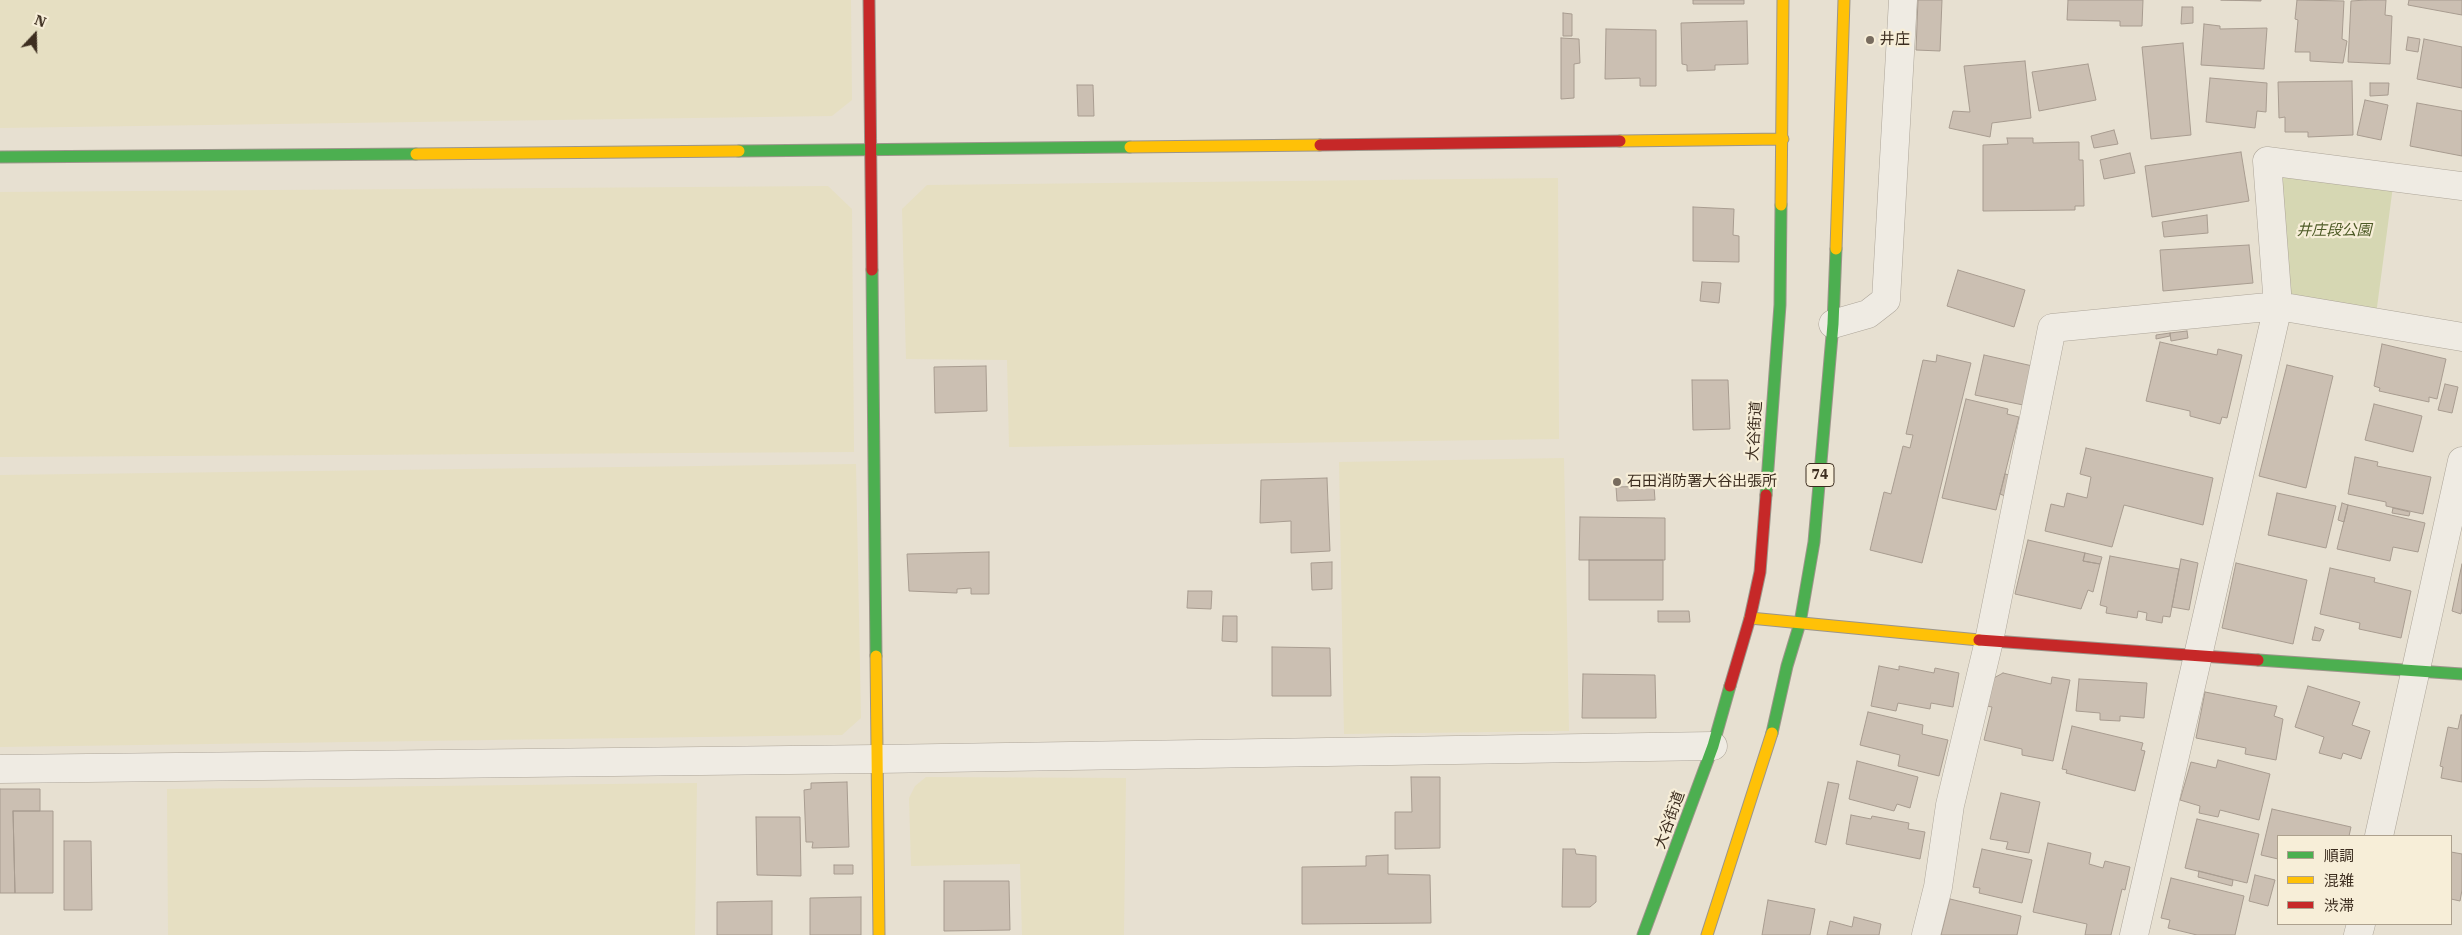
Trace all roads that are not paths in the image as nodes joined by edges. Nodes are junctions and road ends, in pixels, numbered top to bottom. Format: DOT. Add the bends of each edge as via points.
graph roads {
  1 [pos="869,0"];
  2 [pos="1784,0"];
  3 [pos="1844,0"];
  4 [pos="1902,0"];
  5 [pos="1783,139"];
  6 [pos="870,150"];
  7 [pos="0,157"];
  8 [pos="2462,186"];
  9 [pos="2278,306"];
  10 [pos="1834,324"];
  11 [pos="2462,336"];
  12 [pos="2462,461"];
  13 [pos="1750,618"];
  14 [pos="1800,623"];
  15 [pos="1989,641"];
  16 [pos="2198,657"];
  17 [pos="2414,671"];
  18 [pos="2462,674"];
  19 [pos="1713,746"];
  20 [pos="877,759"];
  21 [pos="0,769"];
  22 [pos="2379,835"];
  23 [pos="879,935"];
  24 [pos="1643,935"];
  25 [pos="1707,935"];
  26 [pos="1926,935"];
  27 [pos="2134,935"];
  1 -- 6 [label="street"];
  2 -- 5 [label="street, 大谷街道"];
  3 -- 10 [label="street, 74"];
  4 -- 10 [label="street" via="1886,300 1868,314"];
  5 -- 6 [label="street"];
  5 -- 13 [label="street, 大谷街道" via="1780,305 1760,572"];
  6 -- 7 [label="street"];
  6 -- 20 [label="street"];
  8 -- 9 [label="street" via="2267,161"];
  9 -- 11 [label="street"];
  9 -- 15 [label="street" via="2052,328"];
  9 -- 16 [label="street"];
  10 -- 14 [label="street, 74" via="1814,542"];
  12 -- 17 [label="street"];
  13 -- 14 [label="street"];
  13 -- 19 [label="street, 大谷街道"];
  14 -- 15 [label="street"];
  14 -- 25 [label="street, 74" via="1770,743"];
  15 -- 16 [label="street"];
  15 -- 26 [label="street" via="1950,805 1938,887"];
  16 -- 17 [label="street"];
  16 -- 27 [label="street"];
  17 -- 18 [label="street"];
  17 -- 22 [label="street"];
  19 -- 20 [label="street"];
  19 -- 24 [label="street, 大谷街道"];
  20 -- 21 [label="street"];
  20 -- 23 [label="street"];
}
